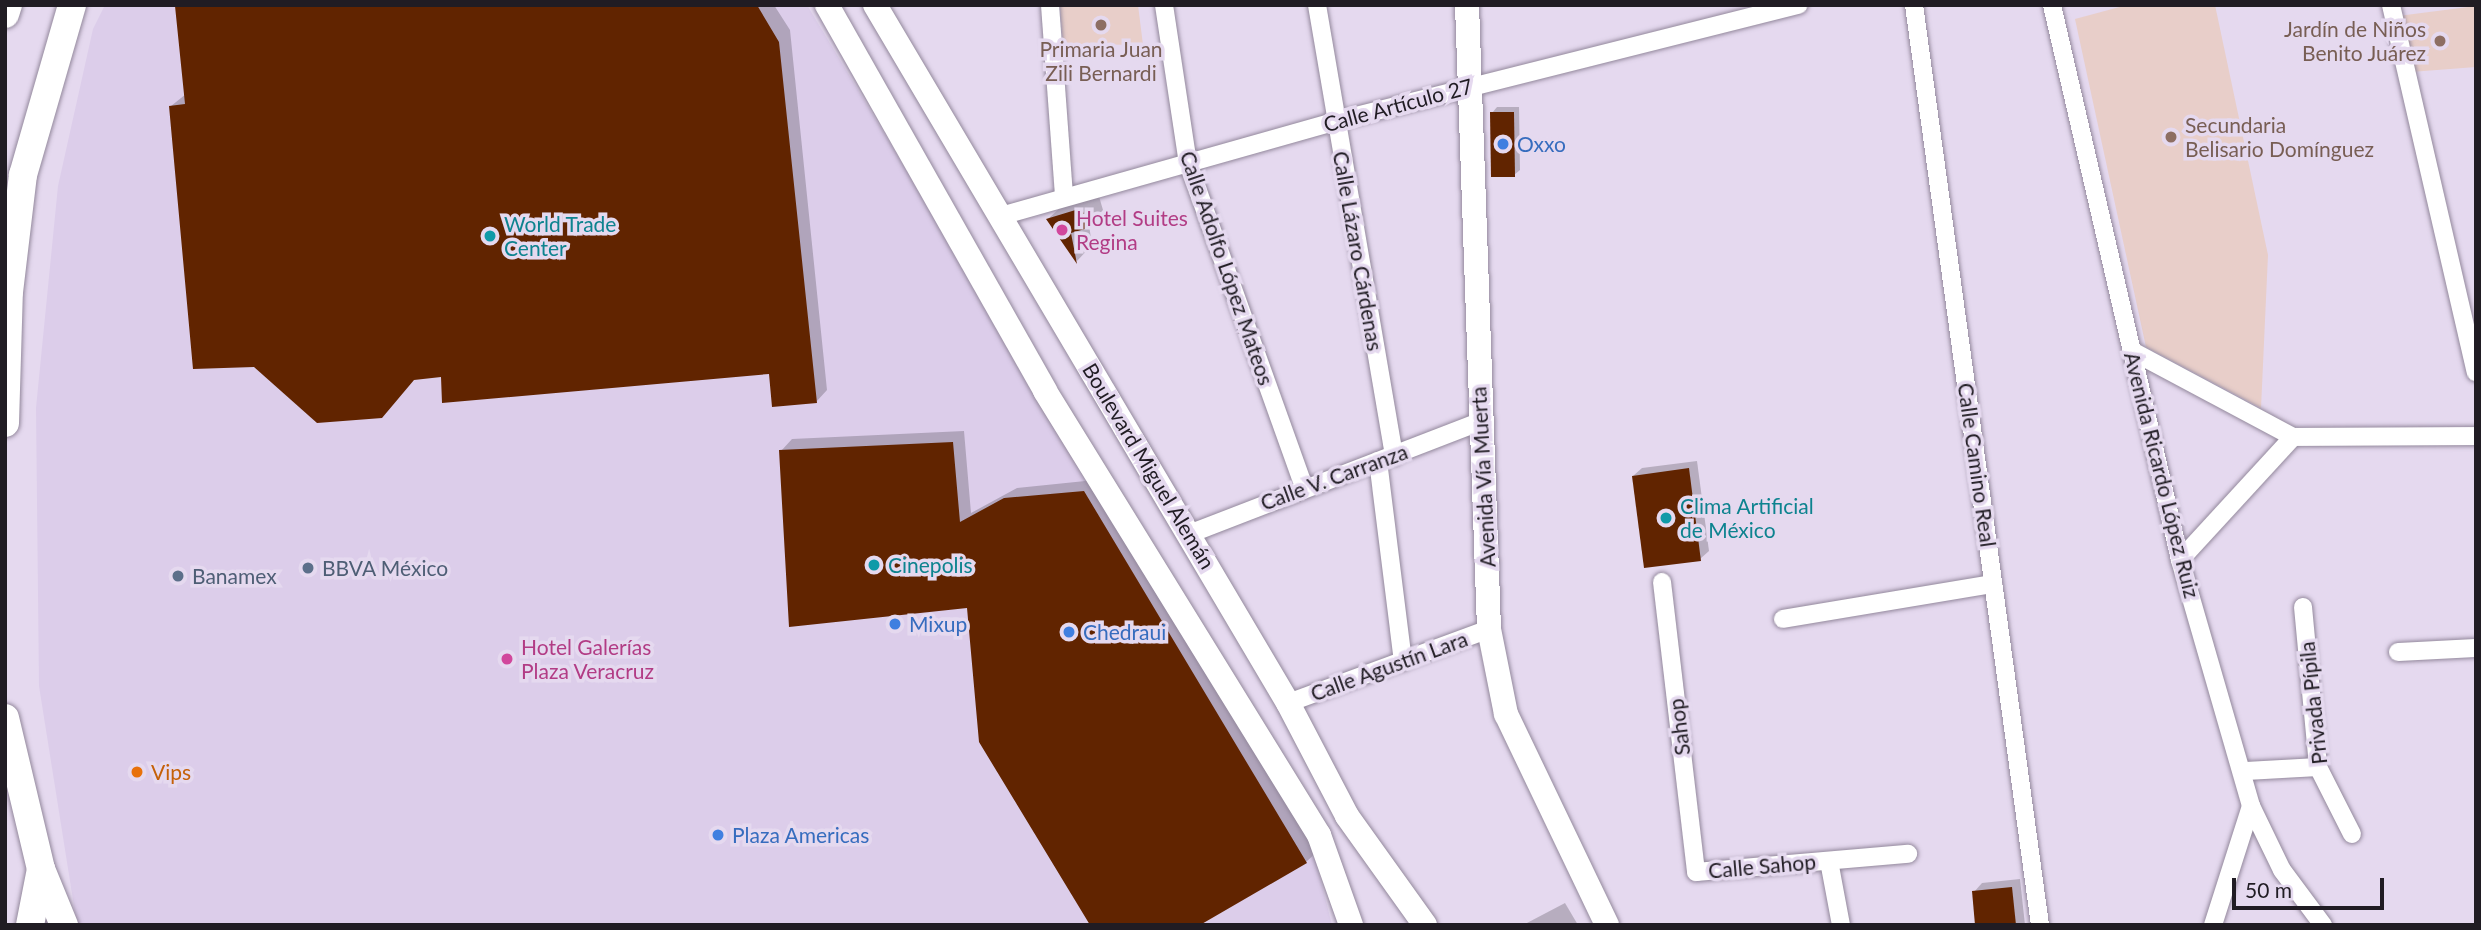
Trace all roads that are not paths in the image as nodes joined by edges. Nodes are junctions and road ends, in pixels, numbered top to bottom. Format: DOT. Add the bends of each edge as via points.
graph roads {
  1 [pos="8,5"];
  2 [pos="72,5"];
  3 [pos="827,5"];
  4 [pos="1049,5"];
  5 [pos="1164,5"];
  6 [pos="1317,5"];
  7 [pos="1799,5"];
  8 [pos="1914,5"];
  9 [pos="2052,5"];
  10 [pos="2392,5"];
  11 [pos="876,6"];
  12 [pos="1466,6"];
  13 [pos="5,14"];
  14 [pos="1469,86"];
  15 [pos="1336,121"];
  16 [pos="1188,163"];
  17 [pos="1064,195"];
  18 [pos="1001,216"];
  19 [pos="2132,351"];
  20 [pos="2476,372"];
  21 [pos="5,422"];
  22 [pos="1480,422"];
  23 [pos="2476,436"];
  24 [pos="2293,437"];
  25 [pos="1386,458"];
  26 [pos="1303,485"];
  27 [pos="1189,534"];
  28 [pos="2180,560"];
  29 [pos="1662,582"];
  30 [pos="1993,584"];
  31 [pos="2303,607"];
  32 [pos="1783,619"];
  33 [pos="1489,629"];
  34 [pos="2476,648"];
  35 [pos="2398,652"];
  36 [pos="1403,662"];
  37 [pos="1288,703"];
  38 [pos="5,718"];
  39 [pos="2318,767"];
  40 [pos="2246,771"];
  41 [pos="2251,806"];
  42 [pos="2352,834"];
  43 [pos="1908,854"];
  44 [pos="1829,861"];
  45 [pos="41,869"];
  46 [pos="1696,872"];
  47 [pos="30,925"];
  48 [pos="65,925"];
  49 [pos="1351,925"];
  50 [pos="1425,925"];
  51 [pos="1607,925"];
  52 [pos="1841,925"];
  53 [pos="2040,925"];
  54 [pos="2213,925"];
  55 [pos="2323,925"];
  1 -- 13 [label="main road"];
  2 -- 21 [label="main road" via="23,175 9,292"];
  3 -- 49 [label="main road" via="1045,391 1319,835"];
  4 -- 17 [label="street"];
  5 -- 16 [label="street, Calle Adolfo López Mateos"];
  6 -- 15 [label="street, Calle Lázaro Cárdenas"];
  7 -- 14 [label="street, Calle Artículo 27"];
  8 -- 30 [label="street, Calle Camino Real"];
  9 -- 19 [label="street, Avenida Ricardo López Ruiz"];
  10 -- 20 [label="street"];
  11 -- 18 [label="main road, Boulevard Miguel Alemán"];
  12 -- 14 [label="main road, Avenida Vía Muerta"];
  14 -- 15 [label="street, Calle Artículo 27"];
  14 -- 22 [label="main road, Avenida Vía Muerta"];
  15 -- 16 [label="street, Calle Artículo 27"];
  15 -- 25 [label="street, Calle Lázaro Cárdenas"];
  16 -- 17 [label="street, Calle Artículo 27"];
  16 -- 26 [label="street, Calle Adolfo López Mateos"];
  17 -- 18 [label="street, Calle Artículo 27"];
  18 -- 27 [label="main road, Boulevard Miguel Alemán"];
  19 -- 24 [label="street"];
  19 -- 28 [label="street, Avenida Ricardo López Ruiz"];
  22 -- 25 [label="street, Calle V. Carranza"];
  22 -- 33 [label="main road, Avenida Vía Muerta"];
  23 -- 24 [label="street"];
  24 -- 28 [label="street"];
  25 -- 26 [label="street, Calle V. Carranza"];
  25 -- 36 [label="street, Calle Lázaro Cárdenas"];
  26 -- 27 [label="street, Calle V. Carranza"];
  27 -- 37 [label="main road, Boulevard Miguel Alemán"];
  28 -- 40 [label="street, Avenida Ricardo López Ruiz"];
  29 -- 46 [label="street, Sahop"];
  30 -- 32 [label="street"];
  30 -- 53 [label="street, Calle Camino Real"];
  31 -- 39 [label="street, Privada Pípila"];
  33 -- 36 [label="street, Calle Agustín Lara"];
  33 -- 51 [label="main road, Avenida Vía Muerta" via="1506,714"];
  34 -- 35 [label="street"];
  36 -- 37 [label="street, Calle Agustín Lara"];
  37 -- 50 [label="main road, Boulevard Miguel Alemán" via="1347,816"];
  38 -- 45 [label="main road"];
  39 -- 40 [label="street"];
  39 -- 42 [label="street, Privada Pípila"];
  40 -- 41 [label="street, Avenida Ricardo López Ruiz"];
  41 -- 54 [label="street"];
  41 -- 55 [label="street, Avenida Ricardo López Ruiz" via="2282,870"];
  43 -- 44 [label="street, Calle Sahop"];
  44 -- 46 [label="street, Calle Sahop"];
  44 -- 52 [label="street"];
  45 -- 47 [label="main road"];
  45 -- 48 [label="main road"];
}
